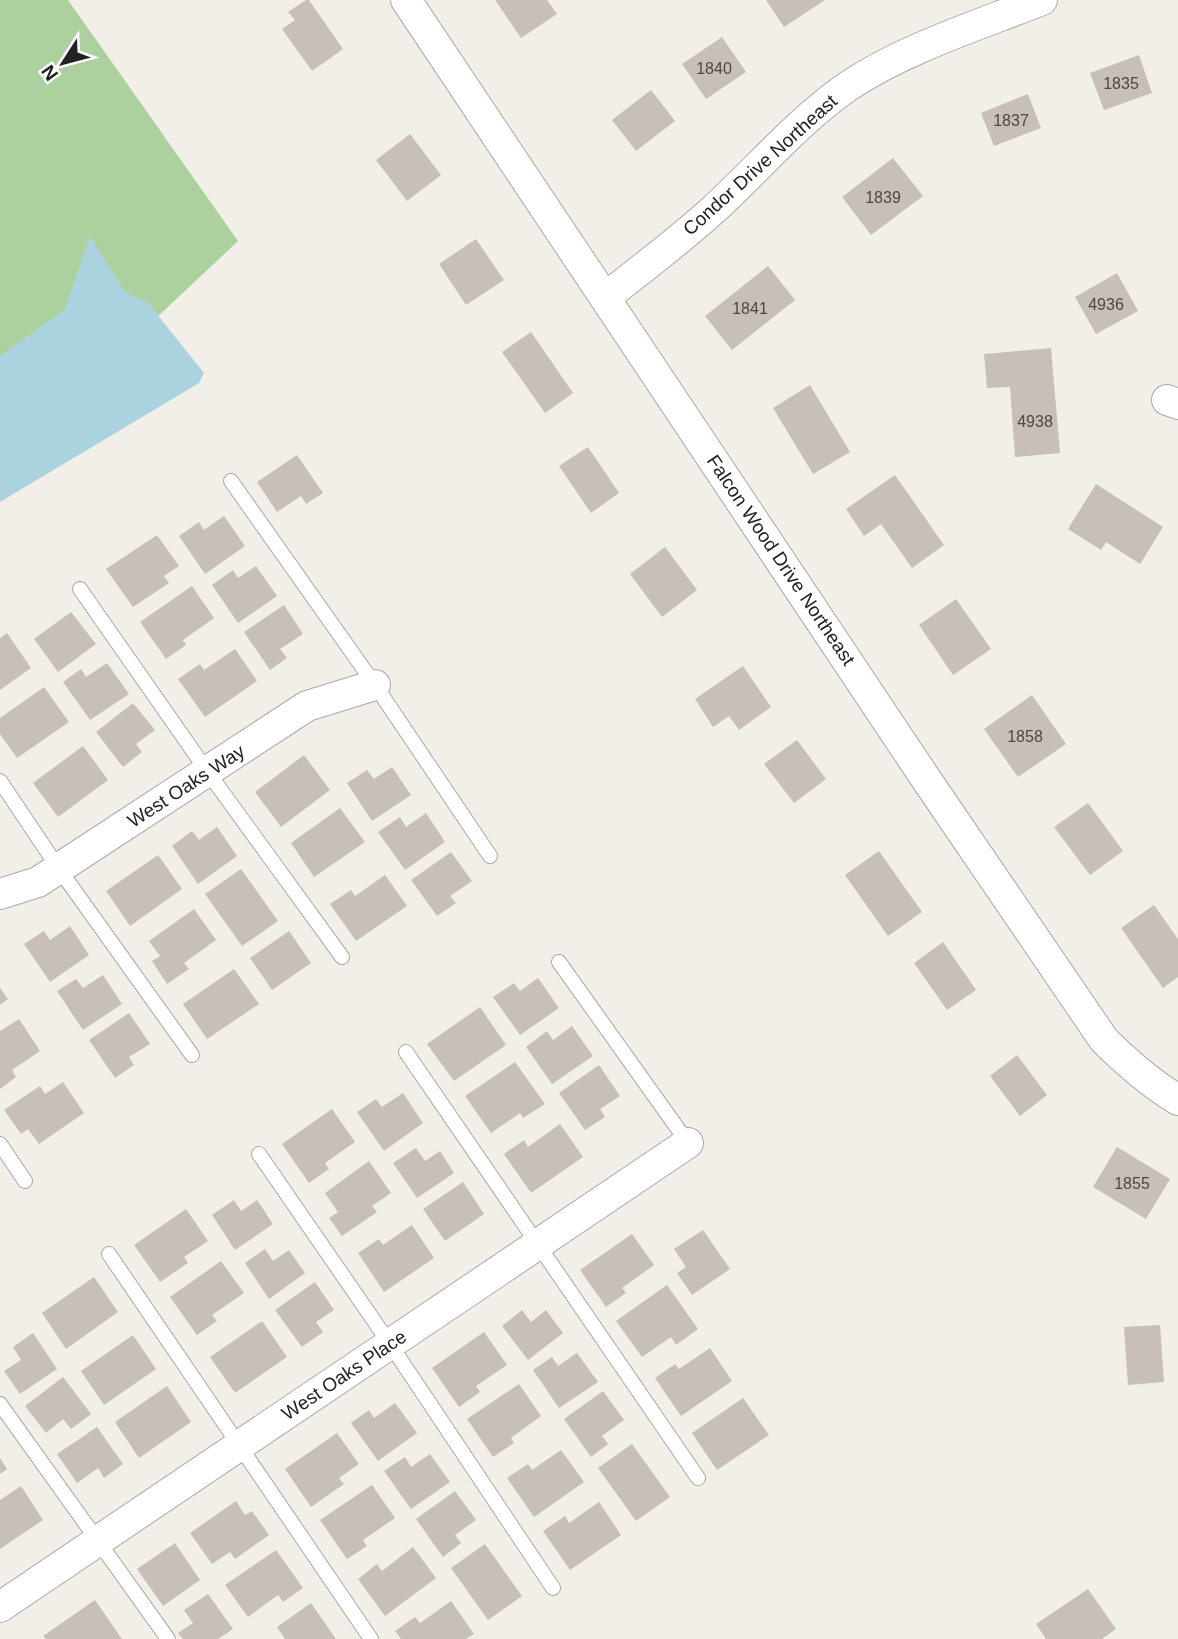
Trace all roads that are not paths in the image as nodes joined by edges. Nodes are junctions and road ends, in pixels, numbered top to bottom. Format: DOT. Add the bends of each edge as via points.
graph roads {
  1 [pos="406,0"];
  2 [pos="1042,0"];
  3 [pos="606,298"];
  4 [pos="231,481"];
  5 [pos="80,589"];
  6 [pos="375,685"];
  7 [pos="207,771"];
  8 [pos="0,781"];
  9 [pos="490,856"];
  10 [pos="59,869"];
  11 [pos="0,894"];
  12 [pos="342,957"];
  13 [pos="559,962"];
  14 [pos="406,1052"];
  15 [pos="192,1055"];
  16 [pos="1178,1100"];
  17 [pos="688,1143"];
  18 [pos="0,1144"];
  19 [pos="259,1154"];
  20 [pos="25,1181"];
  21 [pos="539,1244"];
  22 [pos="109,1254"];
  23 [pos="390,1344"];
  24 [pos="0,1404"];
  25 [pos="239,1446"];
  26 [pos="698,1478"];
  27 [pos="98,1541"];
  28 [pos="553,1588"];
  29 [pos="0,1606"];
  30 [pos="168,1639"];
  31 [pos="371,1639"];
  1 -- 3 [label="street, Falcon Wood Drive Northeast"];
  2 -- 3 [label="street, Condor Drive Northeast" via="934,43 848,87 711,212"];
  3 -- 16 [label="street, Falcon Wood Drive Northeast" via="1104,1040 1131,1067"];
  4 -- 6 [label="lane"];
  5 -- 7 [label="lane"];
  6 -- 7 [label="street, West Oaks Way" via="307,706"];
  6 -- 9 [label="lane"];
  7 -- 10 [label="street, West Oaks Way"];
  7 -- 12 [label="lane"];
  8 -- 10 [label="lane"];
  10 -- 11 [label="street, West Oaks Way" via="38,882"];
  10 -- 15 [label="lane"];
  13 -- 17 [label="lane"];
  14 -- 21 [label="lane"];
  17 -- 21 [label="street, West Oaks Place"];
  18 -- 20 [label="lane"];
  19 -- 23 [label="lane"];
  21 -- 23 [label="street, West Oaks Place"];
  21 -- 26 [label="lane"];
  22 -- 25 [label="lane"];
  23 -- 25 [label="street, West Oaks Place"];
  23 -- 28 [label="lane"];
  24 -- 27 [label="lane"];
  25 -- 27 [label="street, West Oaks Place"];
  25 -- 31 [label="lane"];
  27 -- 29 [label="street, West Oaks Place"];
  27 -- 30 [label="lane"];
}
